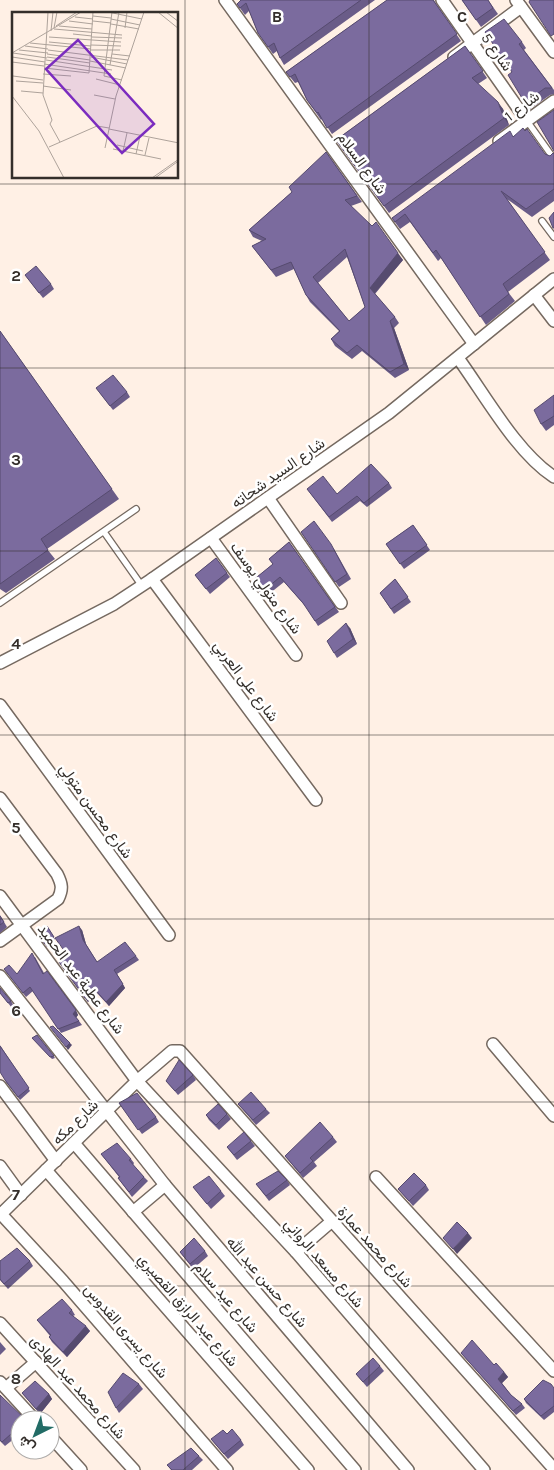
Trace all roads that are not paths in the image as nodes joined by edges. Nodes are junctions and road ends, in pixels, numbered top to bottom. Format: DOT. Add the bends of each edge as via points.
graph roads {
  1 [pos="243,0"];
  2 [pos="442,0"];
  3 [pos="228,4"];
  4 [pos="518,4"];
  5 [pos="473,44"];
  6 [pos="554,52"];
  7 [pos="441,66"];
  8 [pos="554,101"];
  9 [pos="527,120"];
  10 [pos="488,149"];
  11 [pos="554,160"];
  12 [pos="542,221"];
  13 [pos="554,237"];
  14 [pos="554,279"];
  15 [pos="534,295"];
  16 [pos="554,321"];
  17 [pos="474,344"];
  18 [pos="458,358"];
  19 [pos="554,478"];
  20 [pos="268,498"];
  21 [pos="136,509"];
  22 [pos="104,532"];
  23 [pos="211,538"];
  24 [pos="152,580"];
  25 [pos="142,586"];
  26 [pos="0,602"];
  27 [pos="341,603"];
  28 [pos="296,655"];
  29 [pos="0,663"];
  30 [pos="0,705"];
  31 [pos="0,798"];
  32 [pos="316,800"];
  33 [pos="0,896"];
  34 [pos="22,926"];
  35 [pos="169,935"];
  36 [pos="0,941"];
  37 [pos="0,976"];
  38 [pos="493,1044"];
  39 [pos="172,1051"];
  40 [pos="137,1081"];
  41 [pos="0,1086"];
  42 [pos="106,1112"];
  43 [pos="554,1116"];
  44 [pos="74,1143"];
  45 [pos="56,1161"];
  46 [pos="0,1166"];
  47 [pos="46,1170"];
  48 [pos="376,1177"];
  49 [pos="165,1185"];
  50 [pos="21,1195"];
  51 [pos="133,1212"];
  52 [pos="0,1214"];
  53 [pos="332,1221"];
  54 [pos="296,1252"];
  55 [pos="0,1323"];
  56 [pos="36,1362"];
  57 [pos="554,1372"];
  58 [pos="3,1385"];
  59 [pos="26,1410"];
  60 [pos="60,1447"];
  61 [pos="554,1469"];
  62 [pos="81,1470"];
  63 [pos="134,1470"];
  64 [pos="227,1470"];
  65 [pos="308,1470"];
  66 [pos="355,1470"];
  67 [pos="408,1470"];
  68 [pos="484,1470"];
  1 -- 3 [label="street"];
  2 -- 5 [label="street, شارع 5"];
  3 -- 17 [label="street, شارع السلام" via="284,74 391,221"];
  4 -- 5 [label="street"];
  4 -- 6 [label="street"];
  5 -- 7 [label="street"];
  5 -- 9 [label="street, شارع 5"];
  8 -- 9 [label="street, شارع 1"];
  9 -- 10 [label="street, شارع 1"];
  9 -- 11 [label="lane"];
  12 -- 13 [label="lane"];
  14 -- 15 [label="street, شارع السيد شحاته"];
  15 -- 16 [label="street"];
  15 -- 17 [label="street, شارع السيد شحاته"];
  17 -- 18 [label="street, شارع السيد شحاته"];
  18 -- 19 [label="street" via="519,444"];
  18 -- 20 [label="street, شارع السيد شحاته" via="388,413"];
  20 -- 23 [label="street, شارع السيد شحاته"];
  20 -- 27 [label="street"];
  21 -- 22 [label="lane"];
  22 -- 25 [label="lane"];
  22 -- 26 [label="lane"];
  23 -- 24 [label="street, شارع السيد شحاته"];
  23 -- 28 [label="street, شارع متولي يوسف"];
  24 -- 25 [label="street, شارع السيد شحاته"];
  24 -- 32 [label="street, شارع على العربي"];
  25 -- 29 [label="street, شارع السيد شحاته"];
  30 -- 35 [label="street, شارع محسن متولي"];
  31 -- 34 [label="street" via="61,882 62,891 58,899"];
  33 -- 34 [label="street, شارع عطية عبد الحميد"];
  34 -- 36 [label="street"];
  34 -- 40 [label="street, شارع عطية عبد الحميد"];
  37 -- 42 [label="street, شارع حسن عبد الله"];
  38 -- 43 [label="street"];
  39 -- 40 [label="street, شارع مكه"];
  39 -- 53 [label="street, شارع محمد عمارة" via="180,1051"];
  40 -- 42 [label="street, شارع مكه"];
  40 -- 54 [label="street, شارع مسعد الرواني"];
  41 -- 45 [label="street"];
  42 -- 44 [label="street, شارع مكه"];
  42 -- 49 [label="street, شارع حسن عبد الله"];
  44 -- 45 [label="street, شارع مكه"];
  44 -- 51 [label="street, شارع عيد سلام"];
  45 -- 47 [label="street, شارع مكه"];
  46 -- 50 [label="street"];
  47 -- 50 [label="street, شارع مكه"];
  47 -- 65 [label="street, شارع عبد الرازق القصيري"];
  48 -- 57 [label="street"];
  49 -- 51 [label="street"];
  49 -- 67 [label="street, شارع حسن عبد الله"];
  50 -- 52 [label="street, شارع مكه"];
  51 -- 66 [label="street, شارع عيد سلام"];
  52 -- 64 [label="street, شارع يسرى القدوس" via="63,1281"];
  53 -- 54 [label="street"];
  53 -- 61 [label="street, شارع محمد عمارة"];
  54 -- 68 [label="street, شارع مسعد الرواني"];
  55 -- 56 [label="street, شارع محمد عبد الهادى"];
  56 -- 58 [label="street"];
  56 -- 63 [label="street, شارع محمد عبد الهادى"];
  58 -- 59 [label="street"];
  60 -- 62 [label="street"];
}
